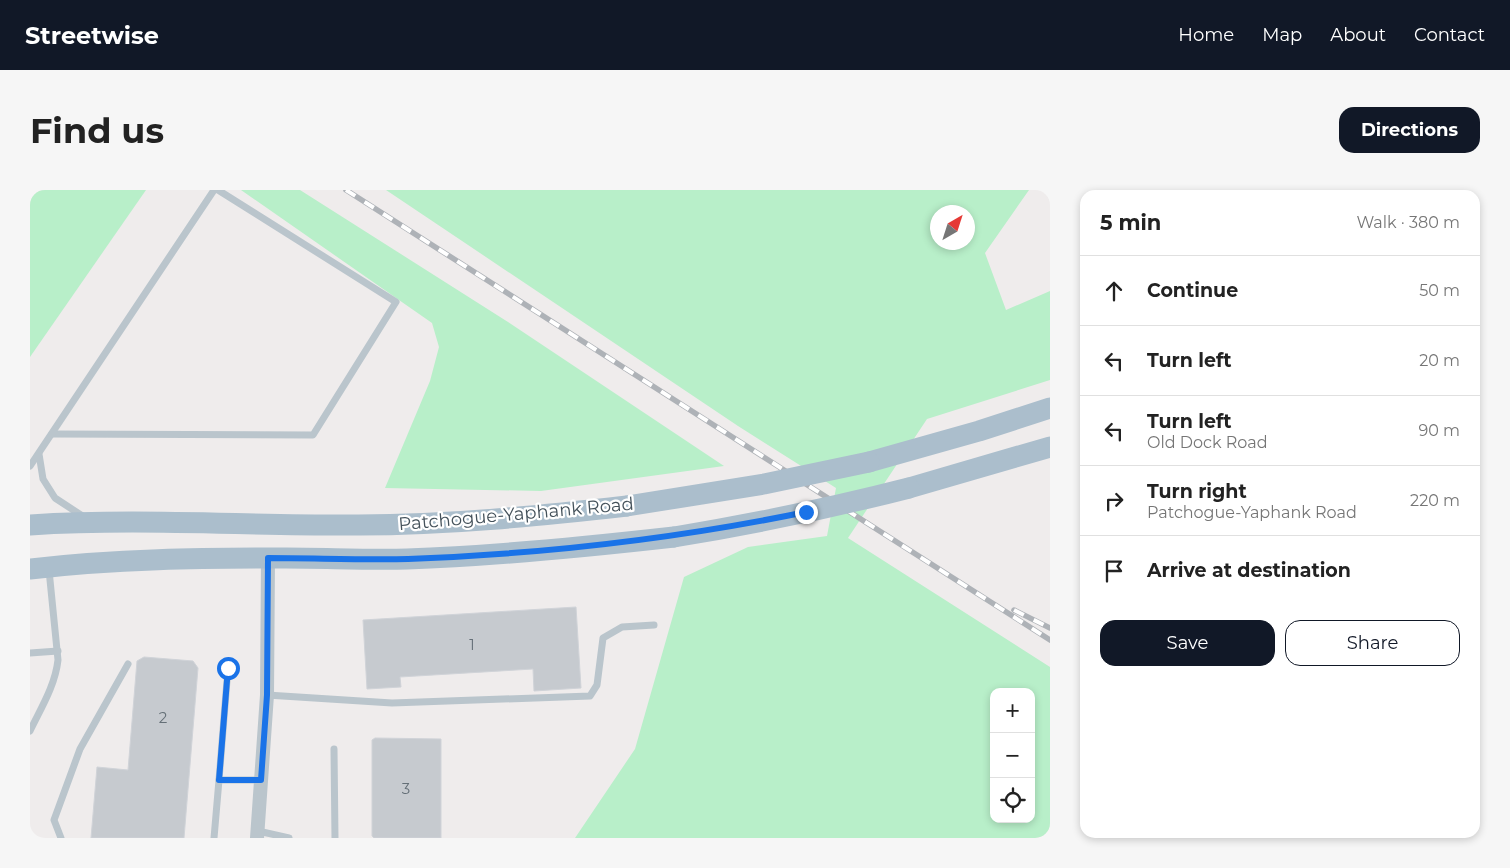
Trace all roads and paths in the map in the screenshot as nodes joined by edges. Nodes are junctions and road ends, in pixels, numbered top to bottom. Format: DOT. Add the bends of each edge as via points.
graph roads {
  1 [pos="214,190"];
  2 [pos="218,190"];
  3 [pos="1050,408"];
  4 [pos="52,434"];
  5 [pos="1050,447"];
  6 [pos="39,454"];
  7 [pos="30,466"];
  8 [pos="93,522"];
  9 [pos="30,525"];
  10 [pos="268,558"];
  11 [pos="39,568"];
  12 [pos="654,625"];
  13 [pos="58,651"];
  14 [pos="30,653"];
  15 [pos="128,664"];
  16 [pos="228,668"];
  17 [pos="267,695"];
  18 [pos="30,731"];
  19 [pos="334,749"];
  20 [pos="219,780"];
  21 [pos="261,780"];
  22 [pos="257,834"];
  23 [pos="61,838"];
  24 [pos="214,838"];
  25 [pos="289,838"];
  26 [pos="335,838"];
  1 -- 4 [label="lane"];
  2 -- 4 [label="lane" via="396,302 313,435"];
  3 -- 8 [label="main road, Patchogue-Yaphank Road, bridge" via="869,462 764,484 627,506 540,516 369,525"];
  4 -- 6 [label="lane"];
  5 -- 10 [label="main road, Patchogue-Yaphank Road, bridge" via="909,488 744,525 674,536 495,555 406,559"];
  6 -- 7 [label="lane"];
  6 -- 8 [label="lane" via="43,479 55,498"];
  8 -- 9 [label="main road, Patchogue-Yaphank Road"];
  10 -- 11 [label="main road, Patchogue-Yaphank Road" via="140,561"];
  10 -- 17 [label="street"];
  11 -- 13 [label="lane"];
  12 -- 17 [label="lane" via="622,626 603,638 597,685 590,696 392,703"];
  13 -- 14 [label="lane"];
  13 -- 18 [label="lane" via="56,673 49,694"];
  15 -- 23 [label="lane" via="80,749 54,820"];
  16 -- 20 [label="lane"];
  17 -- 21 [label="street"];
  19 -- 26 [label="lane"];
  20 -- 21 [label="lane"];
  20 -- 24 [label="lane"];
  21 -- 22 [label="street"];
  22 -- 25 [label="lane"];
}
